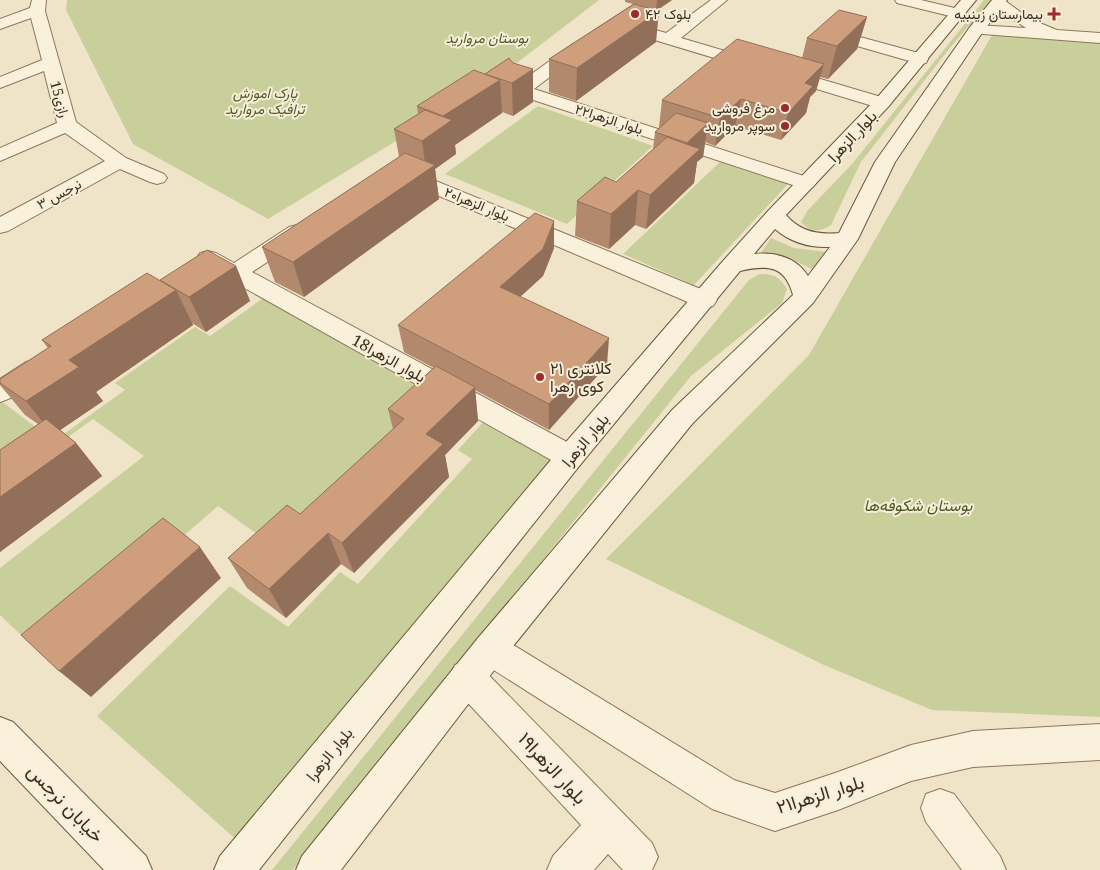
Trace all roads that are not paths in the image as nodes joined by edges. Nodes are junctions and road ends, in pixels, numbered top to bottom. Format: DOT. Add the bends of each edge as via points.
graph roads {
  1 [pos="720,0"];
  2 [pos="902,0"];
  3 [pos="999,1"];
  4 [pos="38,5"];
  5 [pos="964,6"];
  6 [pos="0,24"];
  7 [pos="609,25"];
  8 [pos="976,30"];
  9 [pos="1054,35"];
  10 [pos="1100,38"];
  11 [pos="590,39"];
  12 [pos="669,39"];
  13 [pos="850,39"];
  14 [pos="920,58"];
  15 [pos="50,63"];
  16 [pos="0,83"];
  17 [pos="882,103"];
  18 [pos="67,125"];
  19 [pos="0,155"];
  20 [pos="118,162"];
  21 [pos="383,176"];
  22 [pos="157,178"];
  23 [pos="806,183"];
  24 [pos="775,215"];
  25 [pos="317,219"];
  26 [pos="0,226"];
  27 [pos="846,239"];
  28 [pos="200,263"];
  29 [pos="731,266"];
  30 [pos="235,273"];
  31 [pos="805,297"];
  32 [pos="705,300"];
  33 [pos="50,360"];
  34 [pos="0,392"];
  35 [pos="570,457"];
  36 [pos="490,649"];
  37 [pos="467,677"];
  38 [pos="0,735"];
  39 [pos="1100,742"];
  40 [pos="940,808"];
  41 [pos="608,825"];
  42 [pos="638,857"];
  43 [pos="132,870"];
  44 [pos="234,870"];
  45 [pos="316,870"];
  46 [pos="567,870"];
  47 [pos="986,870"];
  1 -- 12 [label="street"];
  2 -- 5 [label="street"];
  3 -- 8 [label="street"];
  3 -- 9 [label="street" via="1024,22"];
  4 -- 6 [label="street"];
  4 -- 15 [label="street, 15رازی"];
  5 -- 14 [label="street, بلوار الزهرا"];
  7 -- 12 [label="street"];
  8 -- 9 [label="street"];
  8 -- 27 [label="street" via="885,162"];
  9 -- 10 [label="street"];
  11 -- 23 [label="street, بلوار الزهرا۲۲" via="521,90"];
  12 -- 17 [label="street"];
  13 -- 14 [label="street"];
  14 -- 17 [label="street, بلوار الزهرا"];
  15 -- 16 [label="street"];
  15 -- 18 [label="street, 15رازی"];
  17 -- 23 [label="street, بلوار الزهرا"];
  18 -- 19 [label="street"];
  18 -- 20 [label="street, 15رازی"];
  20 -- 22 [label="street, 15رازی"];
  20 -- 26 [label="street, نرجس ۳"];
  21 -- 32 [label="street, بلوار الزهرا۲۰" via="390,172 400,173"];
  23 -- 24 [label="street, بلوار الزهرا"];
  24 -- 27 [label="street" via="788,230 803,238 824,241"];
  24 -- 29 [label="street, بلوار الزهرا"];
  25 -- 30 [label="street"];
  27 -- 31 [label="street"];
  28 -- 30 [label="street, 18بلوار الزهرا"];
  29 -- 31 [label="street" via="752,261 783,263 800,278"];
  29 -- 32 [label="street, بلوار الزهرا"];
  30 -- 35 [label="street, 18بلوار الزهرا"];
  31 -- 36 [label="street" via="682,417"];
  32 -- 35 [label="street, بلوار الزهرا"];
  33 -- 34 [label="street"];
  35 -- 44 [label="street, بلوار الزهرا"];
  36 -- 37 [label="street"];
  36 -- 39 [label="street, بلوار الزهرا۲۱" via="725,796 774,812 911,763 973,749"];
  37 -- 41 [label="street, بلوار الزهرا۱۹"];
  37 -- 45 [label="street"];
  38 -- 43 [label="street, خیابان نرجس"];
  40 -- 47 [label="street"];
  41 -- 42 [label="street, بلوار الزهرا۱۹"];
  41 -- 46 [label="street"];
}
